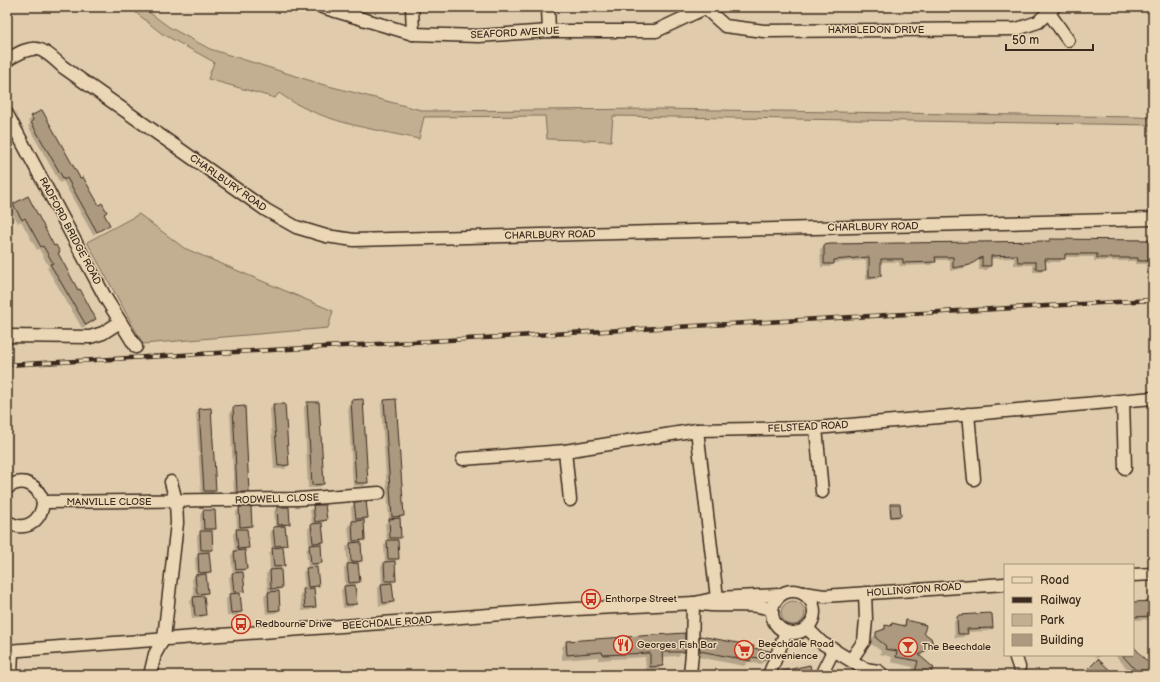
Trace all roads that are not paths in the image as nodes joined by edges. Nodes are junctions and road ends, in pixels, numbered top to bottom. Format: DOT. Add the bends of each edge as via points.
graph roads {
  1 [pos="322,7"];
  2 [pos="412,7"];
  3 [pos="548,7"];
  4 [pos="705,7"];
  5 [pos="1052,10"];
  6 [pos="549,30"];
  7 [pos="414,34"];
  8 [pos="1068,40"];
  9 [pos="7,60"];
  10 [pos="7,114"];
  11 [pos="1153,220"];
  12 [pos="120,322"];
  13 [pos="7,336"];
  14 [pos="136,347"];
  15 [pos="1153,398"];
  16 [pos="1123,401"];
  17 [pos="968,414"];
  18 [pos="816,428"];
  19 [pos="697,430"];
  20 [pos="564,450"];
  21 [pos="463,460"];
  22 [pos="1125,468"];
  23 [pos="974,479"];
  24 [pos="170,482"];
  25 [pos="7,488"];
  26 [pos="822,492"];
  27 [pos="379,493"];
  28 [pos="570,500"];
  29 [pos="176,501"];
  30 [pos="43,502"];
  31 [pos="7,521"];
  32 [pos="1153,574"];
  33 [pos="1134,576"];
  34 [pos="1004,584"];
  35 [pos="865,593"];
  36 [pos="780,595"];
  37 [pos="717,598"];
  38 [pos="808,598"];
  39 [pos="694,603"];
  40 [pos="772,610"];
  41 [pos="806,628"];
  42 [pos="786,632"];
  43 [pos="164,638"];
  44 [pos="834,649"];
  45 [pos="10,651"];
  46 [pos="851,660"];
  47 [pos="866,672"];
  48 [pos="11,675"];
  49 [pos="150,675"];
  50 [pos="690,675"];
  51 [pos="769,675"];
  52 [pos="821,675"];
  53 [pos="883,675"];
  1 -- 7 [label="street, SEAFORD AVENUE"];
  2 -- 7 [label="street"];
  3 -- 6 [label="street"];
  4 -- 5 [label="street, HAMBLEDON DRIVE" via="725,26 764,31 1017,29 1038,22"];
  4 -- 6 [label="street, SEAFORD AVENUE" via="656,31"];
  5 -- 8 [label="street, HAMBLEDON DRIVE"];
  6 -- 7 [label="street, SEAFORD AVENUE" via="479,36"];
  9 -- 11 [label="street, CHARLBURY ROAD" via="26,49 45,50 63,67 266,210 296,227 326,236 354,240"];
  10 -- 12 [label="street, RADFORD BRIDGE ROAD"];
  12 -- 13 [label="street" via="103,333 90,337"];
  12 -- 14 [label="street, RADFORD BRIDGE ROAD"];
  15 -- 16 [label="street, FELSTEAD ROAD"];
  16 -- 17 [label="street, FELSTEAD ROAD"];
  16 -- 22 [label="street"];
  17 -- 18 [label="street, FELSTEAD ROAD"];
  17 -- 23 [label="street"];
  18 -- 19 [label="street, FELSTEAD ROAD"];
  18 -- 26 [label="street"];
  19 -- 20 [label="street, FELSTEAD ROAD"];
  19 -- 37 [label="street"];
  20 -- 21 [label="street, FELSTEAD ROAD"];
  20 -- 28 [label="street"];
  24 -- 29 [label="street"];
  25 -- 30 [label="street" via="15,483 30,484 37,488"];
  27 -- 29 [label="street, RODWELL CLOSE" via="299,499"];
  29 -- 30 [label="street, MANVILLE CLOSE"];
  29 -- 43 [label="street" via="177,523"];
  30 -- 31 [label="street" via="40,516 34,523 19,526"];
  32 -- 33 [label="street"];
  34 -- 35 [label="street, HOLLINGTON ROAD"];
  35 -- 38 [label="street, HOLLINGTON ROAD"];
  35 -- 46 [label="street" via="864,641"];
  36 -- 37 [label="street"];
  36 -- 38 [label="street" via="792,591"];
  36 -- 40 [label="street" via="774,601"];
  37 -- 39 [label="street, BEECHDALE ROAD"];
  38 -- 41 [label="street" via="813,618"];
  39 -- 40 [label="street, BEECHDALE ROAD" via="718,607 760,605"];
  39 -- 43 [label="street, BEECHDALE ROAD" via="556,610"];
  39 -- 50 [label="street"];
  40 -- 42 [label="street" via="776,625"];
  41 -- 42 [label="street" via="796,633"];
  41 -- 44 [label="street" via="822,643"];
  42 -- 51 [label="street"];
  43 -- 45 [label="street, BEECHDALE ROAD"];
  43 -- 49 [label="street" via="154,654"];
  44 -- 46 [label="street"];
  44 -- 52 [label="street"];
  45 -- 48 [label="street"];
  46 -- 47 [label="street"];
  47 -- 53 [label="street" via="878,671"];
}
